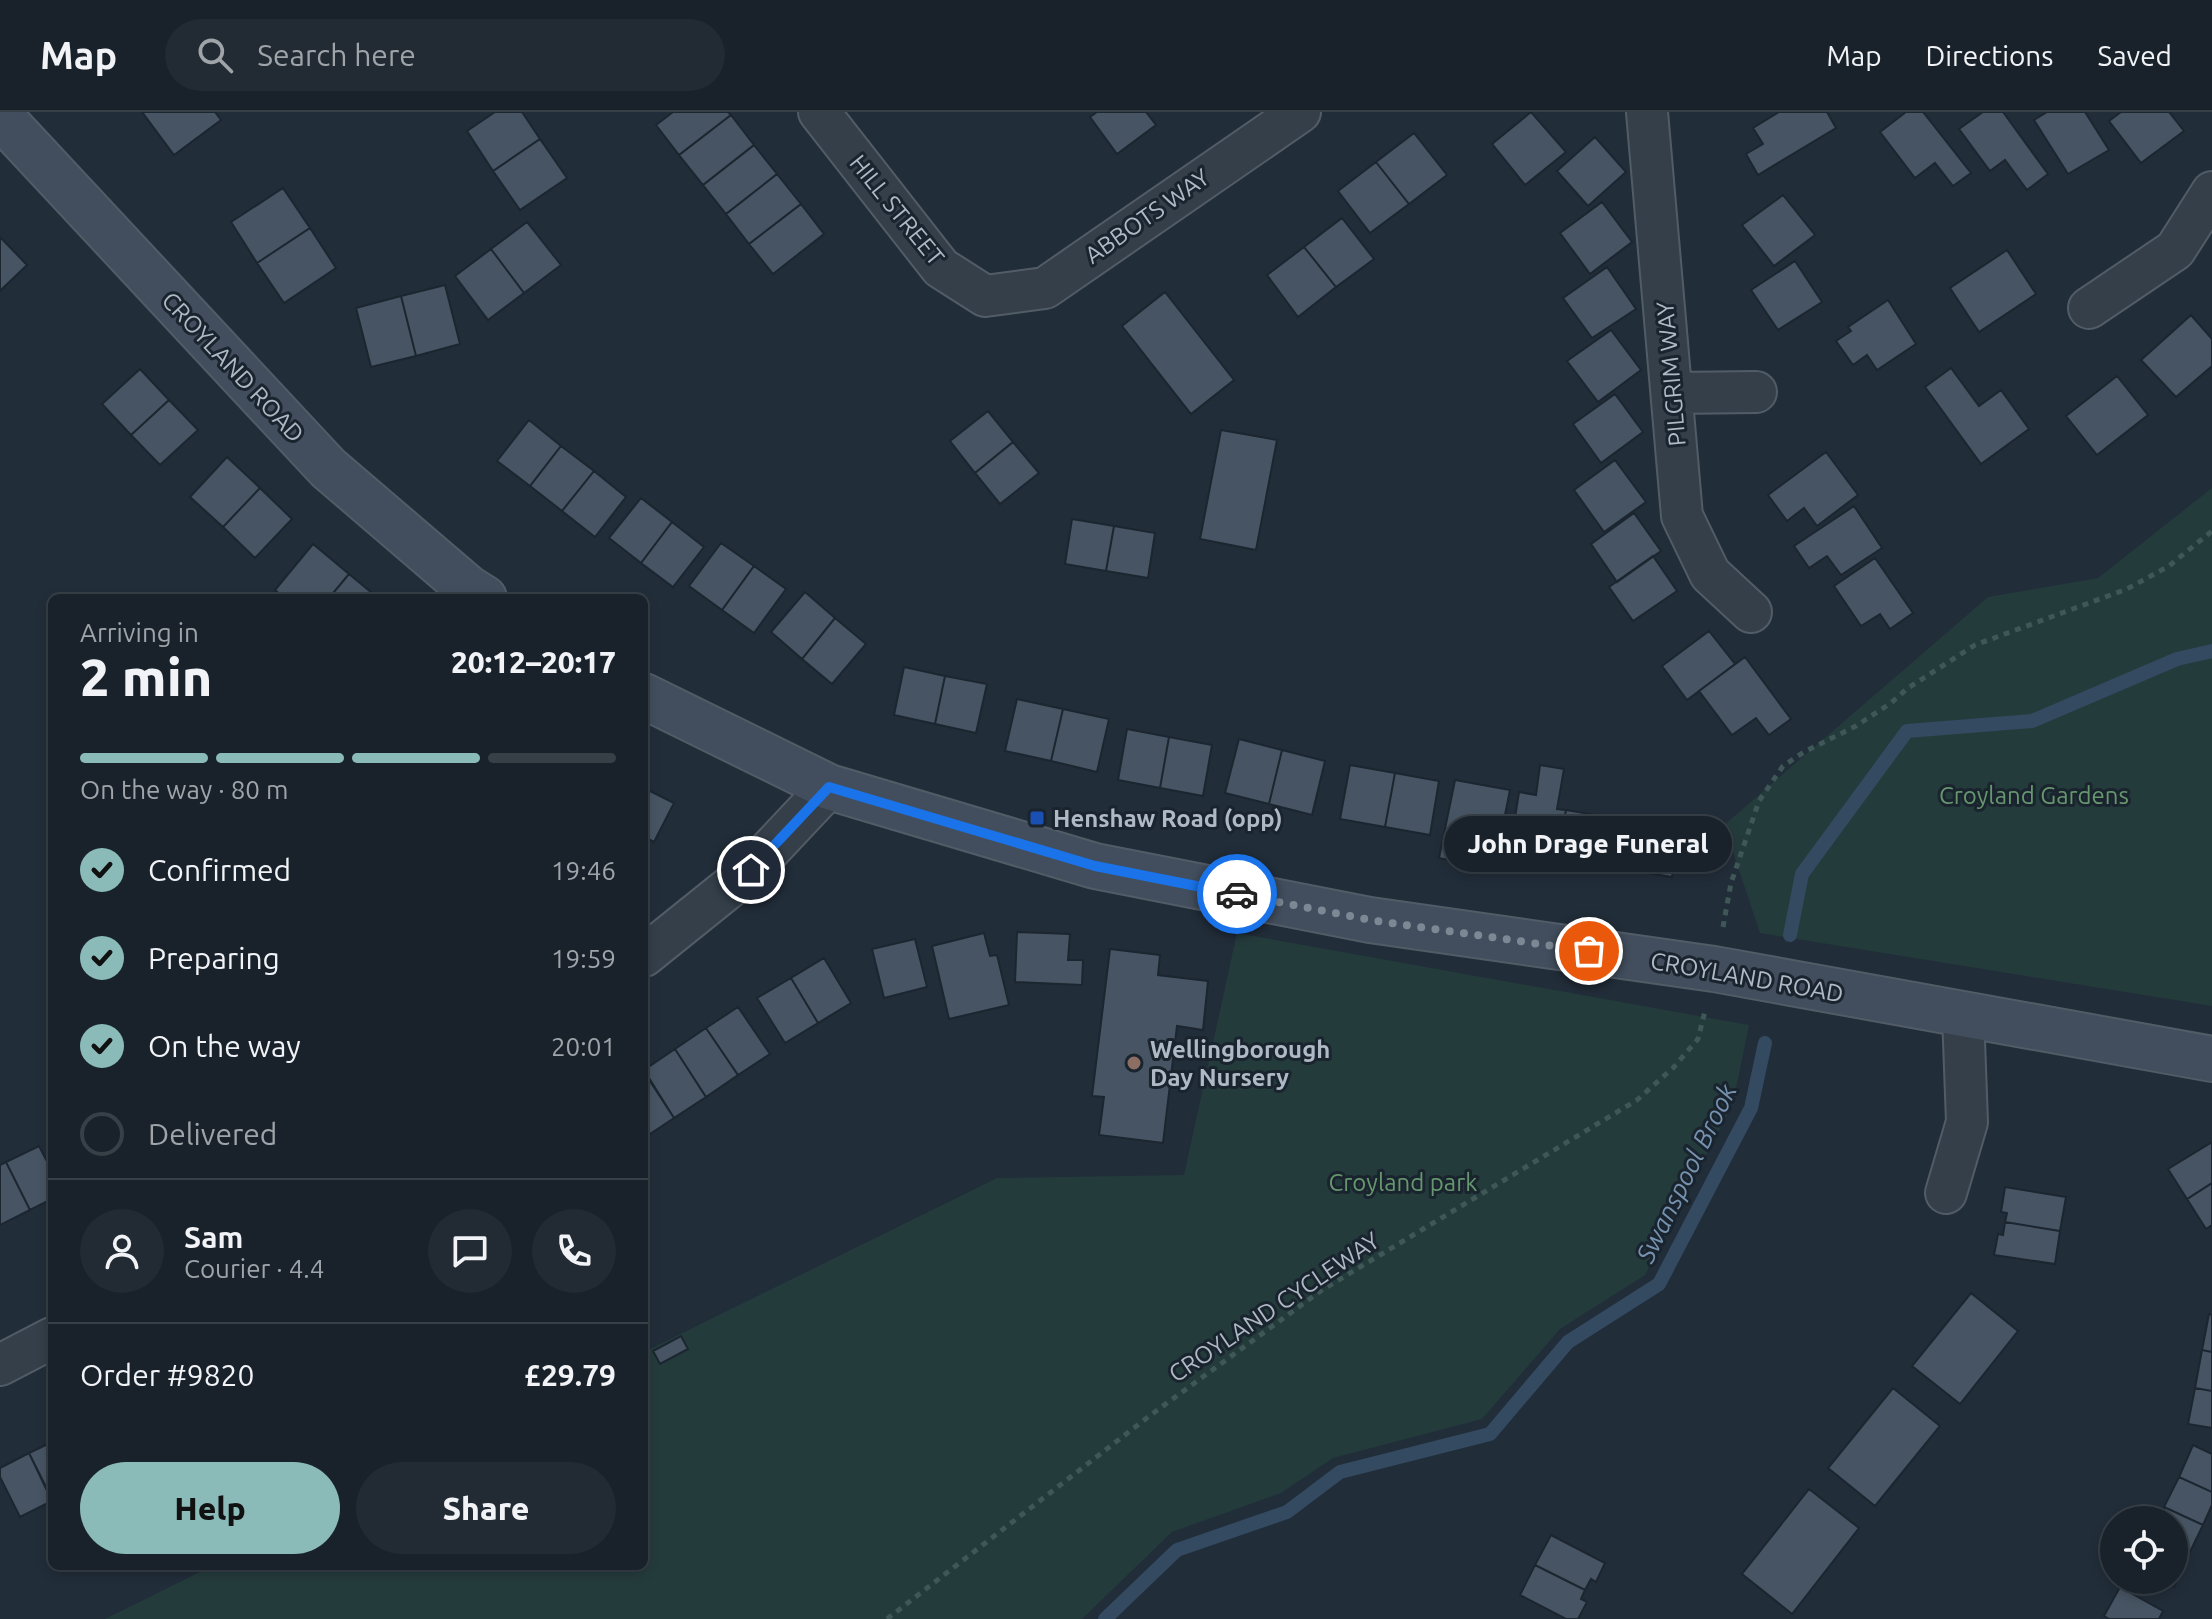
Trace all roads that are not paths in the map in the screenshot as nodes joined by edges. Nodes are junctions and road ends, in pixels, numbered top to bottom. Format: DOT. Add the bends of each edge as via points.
graph roads {
  1 [pos="819,112"];
  2 [pos="1647,112"];
  3 [pos="1293,113"];
  4 [pos="0,116"];
  5 [pos="2212,192"];
  6 [pos="985,296"];
  7 [pos="2089,308"];
  8 [pos="1756,392"];
  9 [pos="1673,393"];
  10 [pos="478,594"];
  11 [pos="1751,612"];
  12 [pos="648,698"];
  13 [pos="829,787"];
  14 [pos="648,953"];
  15 [pos="1963,1014"];
  16 [pos="2212,1059"];
  17 [pos="1946,1193"];
  18 [pos="48,1340"];
  19 [pos="0,1365"];
  1 -- 6 [label="street, HILL STREET" via="941,268"];
  2 -- 9 [label="street, PILGRIM WAY"];
  3 -- 6 [label="street, ABBOTS WAY" via="1045,288"];
  4 -- 10 [label="main road, CROYLAND ROAD" via="328,468"];
  5 -- 7 [label="street" via="2175,250"];
  8 -- 9 [label="street"];
  9 -- 11 [label="street, PILGRIM WAY" via="1682,516 1710,574"];
  12 -- 13 [label="main road, CROYLAND ROAD"];
  13 -- 14 [label="street" via="751,870"];
  13 -- 15 [label="main road, CROYLAND ROAD" via="1095,866 1370,920 1750,976"];
  15 -- 16 [label="main road, CROYLAND ROAD"];
  15 -- 17 [label="street" via="1967,1122"];
  18 -- 19 [label="street"];
}
